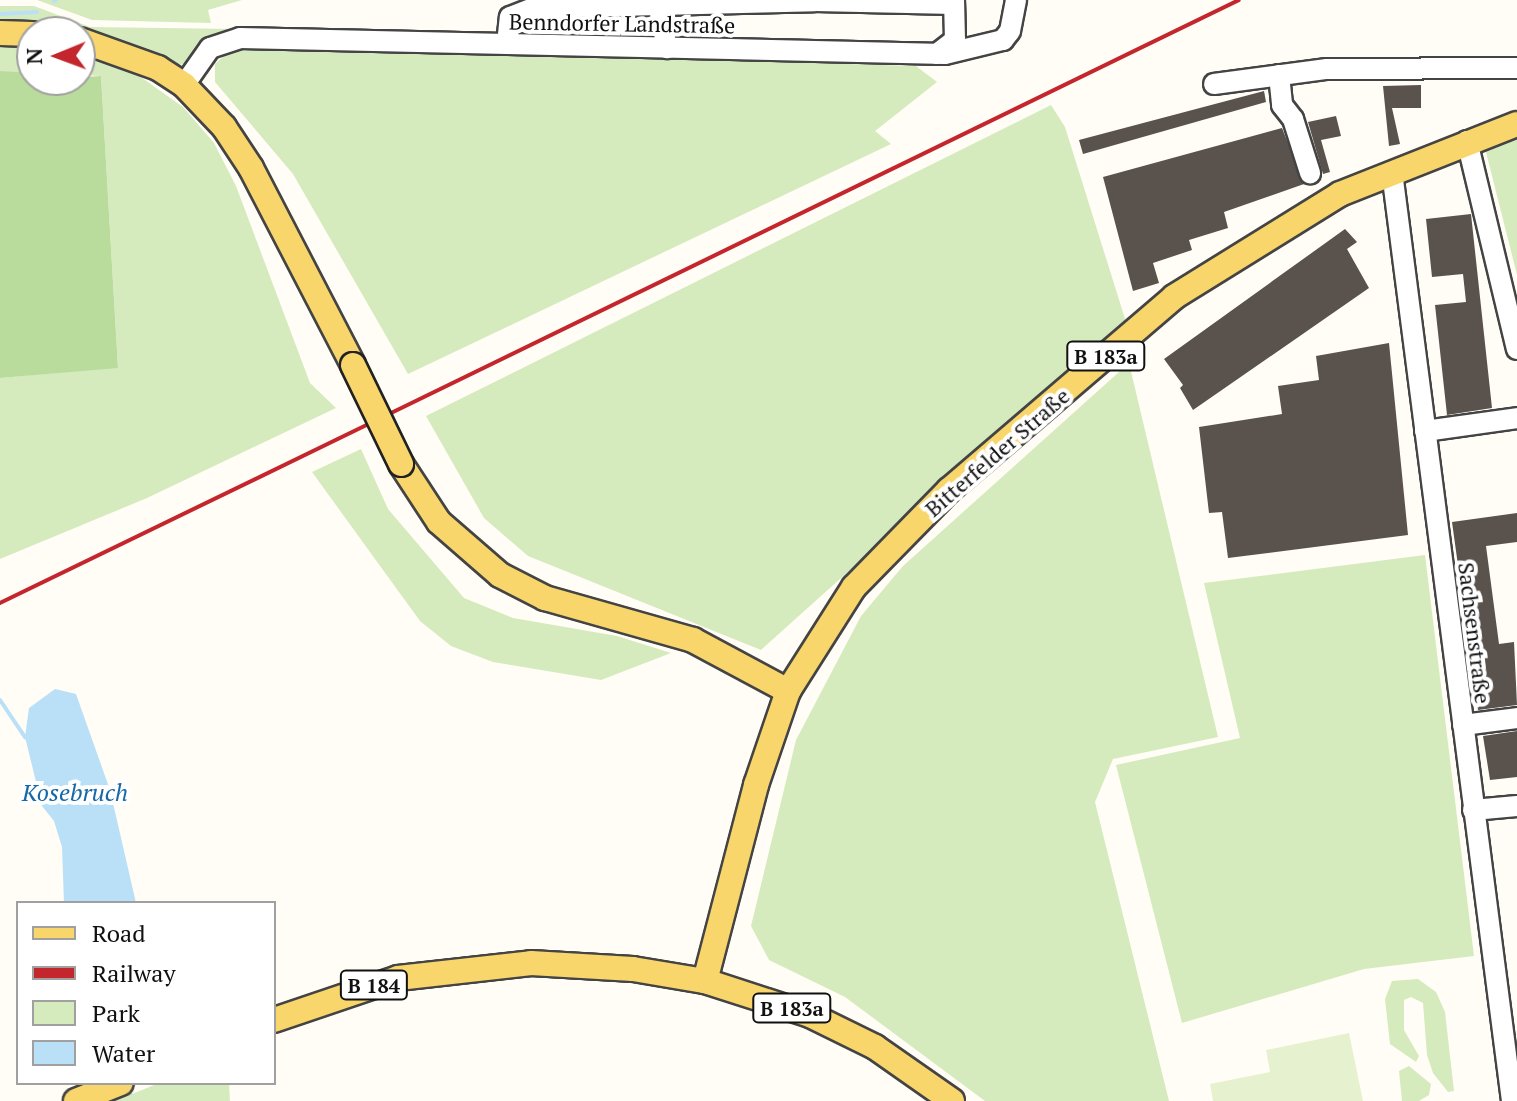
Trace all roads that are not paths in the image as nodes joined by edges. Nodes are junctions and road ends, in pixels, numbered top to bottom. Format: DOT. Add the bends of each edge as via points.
graph roads {
  1 [pos="1016,0"];
  2 [pos="954,2"];
  3 [pos="659,8"];
  4 [pos="507,44"];
  5 [pos="96,45"];
  6 [pos="667,48"];
  7 [pos="936,54"];
  8 [pos="1517,68"];
  9 [pos="1279,75"];
  10 [pos="1214,84"];
  11 [pos="184,85"];
  12 [pos="1517,124"];
  13 [pos="1467,141"];
  14 [pos="1392,172"];
  15 [pos="1310,173"];
  16 [pos="1517,349"];
  17 [pos="1517,418"];
  18 [pos="1425,431"];
  19 [pos="788,691"];
  20 [pos="1517,718"];
  21 [pos="1463,725"];
  22 [pos="1517,806"];
  23 [pos="1473,810"];
  24 [pos="705,981"];
  25 [pos="276,1019"];
  26 [pos="116,1085"];
  27 [pos="76,1101"];
  28 [pos="952,1101"];
  29 [pos="1512,1101"];
  1 -- 7 [label="street, Benndorfer Landstraße" via="1013,24 1003,40"];
  2 -- 3 [label="street"];
  2 -- 7 [label="street" via="955,40"];
  3 -- 4 [label="street" via="518,10 510,17"];
  3 -- 6 [label="street"];
  4 -- 6 [label="street, Benndorfer Landstraße"];
  4 -- 11 [label="street, Benndorfer Landstraße" via="225,40 210,48"];
  5 -- 11 [label="main road" via="127,54"];
  6 -- 7 [label="street, Benndorfer Landstraße"];
  8 -- 9 [label="street" via="1415,65"];
  9 -- 10 [label="street"];
  9 -- 15 [label="street" via="1282,105 1293,119"];
  11 -- 19 [label="main road, bridge" via="224,127 251,168 401,464 439,522 500,575 545,598 693,640"];
  12 -- 13 [label="main road, Bitterfelder Straße / B 183a"];
  13 -- 14 [label="main road, Bitterfelder Straße / B 183a"];
  13 -- 16 [label="street"];
  14 -- 18 [label="street, Sachsenstraße"];
  14 -- 19 [label="main road, Bitterfelder Straße / B 183a" via="1340,194 1174,297 949,490 854,587"];
  17 -- 18 [label="street"];
  18 -- 21 [label="street, Sachsenstraße"];
  19 -- 24 [label="main road, Bitterfelder Straße / B 183a" via="756,785"];
  20 -- 21 [label="street"];
  21 -- 23 [label="street, Sachsenstraße"];
  22 -- 23 [label="street"];
  23 -- 29 [label="street, Sachsenstraße"];
  24 -- 25 [label="main road, B 184" via="590,965 478,967 398,978"];
  24 -- 28 [label="main road, B 183a" via="844,1031"];
  26 -- 27 [label="main road"];
}
